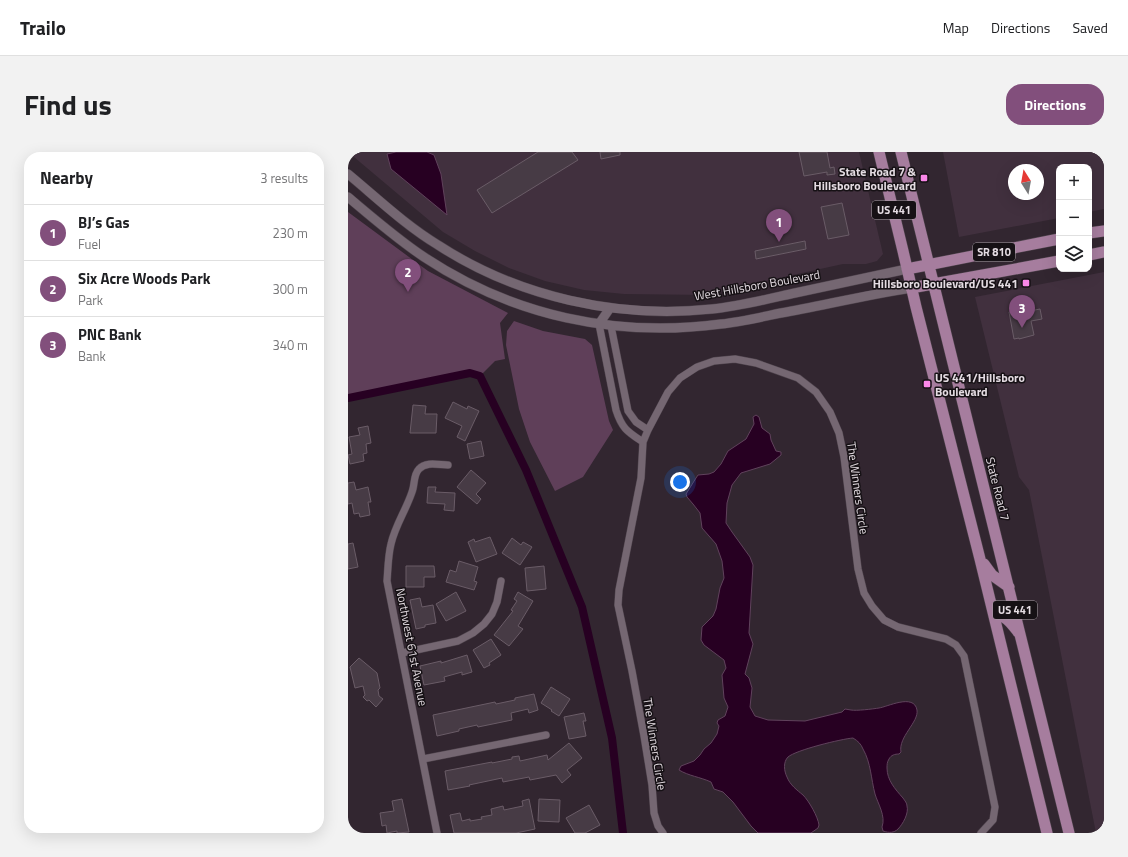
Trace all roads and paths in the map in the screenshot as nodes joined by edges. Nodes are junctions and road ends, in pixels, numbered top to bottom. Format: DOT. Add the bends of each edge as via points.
graph roads {
  1 [pos="879,152"];
  2 [pos="901,152"];
  3 [pos="348,174"];
  4 [pos="348,197"];
  5 [pos="1104,230"];
  6 [pos="1092,233"];
  7 [pos="1056,240"];
  8 [pos="1104,252"];
  9 [pos="1092,254"];
  10 [pos="1056,262"];
  11 [pos="929,265"];
  12 [pos="907,269"];
  13 [pos="934,284"];
  14 [pos="912,288"];
  15 [pos="610,308"];
  16 [pos="599,324"];
  17 [pos="611,326"];
  18 [pos="624,392"];
  19 [pos="613,394"];
  20 [pos="648,430"];
  21 [pos="644,442"];
  22 [pos="448,465"];
  23 [pos="980,559"];
  24 [pos="500,581"];
  25 [pos="1009,587"];
  26 [pos="994,615"];
  27 [pos="1021,636"];
  28 [pos="402,653"];
  29 [pos="546,735"];
  30 [pos="423,759"];
  31 [pos="438,833"];
  32 [pos="663,833"];
  33 [pos="981,833"];
  34 [pos="1048,833"];
  35 [pos="1069,833"];
  1 -- 12 [label="main road, US 441"];
  2 -- 11 [label="main road, State Road 7 / US 441"];
  3 -- 15 [label="street, West Hillsboro Boulevard" via="414,229 476,266 532,290"];
  4 -- 16 [label="street" via="412,249 461,279 531,308"];
  5 -- 6 [label="main road"];
  7 -- 11 [label="main road, West Hillsboro Boulevard / SR 810"];
  8 -- 9 [label="main road"];
  10 -- 13 [label="main road, SR 810"];
  11 -- 12 [label="main road, West Hillsboro Boulevard / SR 810"];
  11 -- 13 [label="main road, State Road 7 / US 441"];
  12 -- 14 [label="main road, US 441"];
  12 -- 15 [label="street, West Hillsboro Boulevard" via="713,309 652,311"];
  13 -- 14 [label="main road, SR 810"];
  13 -- 25 [label="main road, State Road 7 / US 441"];
  14 -- 17 [label="street" via="722,324 681,328"];
  14 -- 23 [label="main road, US 441"];
  15 -- 16 [label="street"];
  15 -- 17 [label="street"];
  16 -- 17 [label="street"];
  16 -- 19 [label="street"];
  17 -- 18 [label="street"];
  18 -- 19 [label="street"];
  18 -- 20 [label="street" via="628,412 636,422"];
  19 -- 21 [label="street" via="619,419 626,430"];
  20 -- 21 [label="street, The Winners Circle"];
  20 -- 33 [label="street, The Winners Circle" via="672,386 697,367 714,361 735,359 756,363 798,378 816,392 830,412 843,451 858,569 864,593 884,620 898,627 946,639 956,645 964,656 995,807 993,820"];
  21 -- 32 [label="street, The Winners Circle" via="641,478 618,605 644,736 654,812"];
  22 -- 28 [label="street, Northwest 61st Avenue" via="426,464 418,469 408,505 391,544 387,581"];
  23 -- 25 [label="main road" via="992,575"];
  23 -- 26 [label="main road, US 441"];
  24 -- 28 [label="street" via="497,602 492,614 473,633 458,641"];
  25 -- 27 [label="main road, State Road 7 / US 441"];
  26 -- 27 [label="main road" via="1005,617"];
  26 -- 34 [label="main road, US 441"];
  27 -- 35 [label="main road, State Road 7 / US 441"];
  28 -- 30 [label="street, Northwest 61st Avenue"];
  29 -- 30 [label="street"];
  30 -- 31 [label="street, Northwest 61st Avenue"];
}
